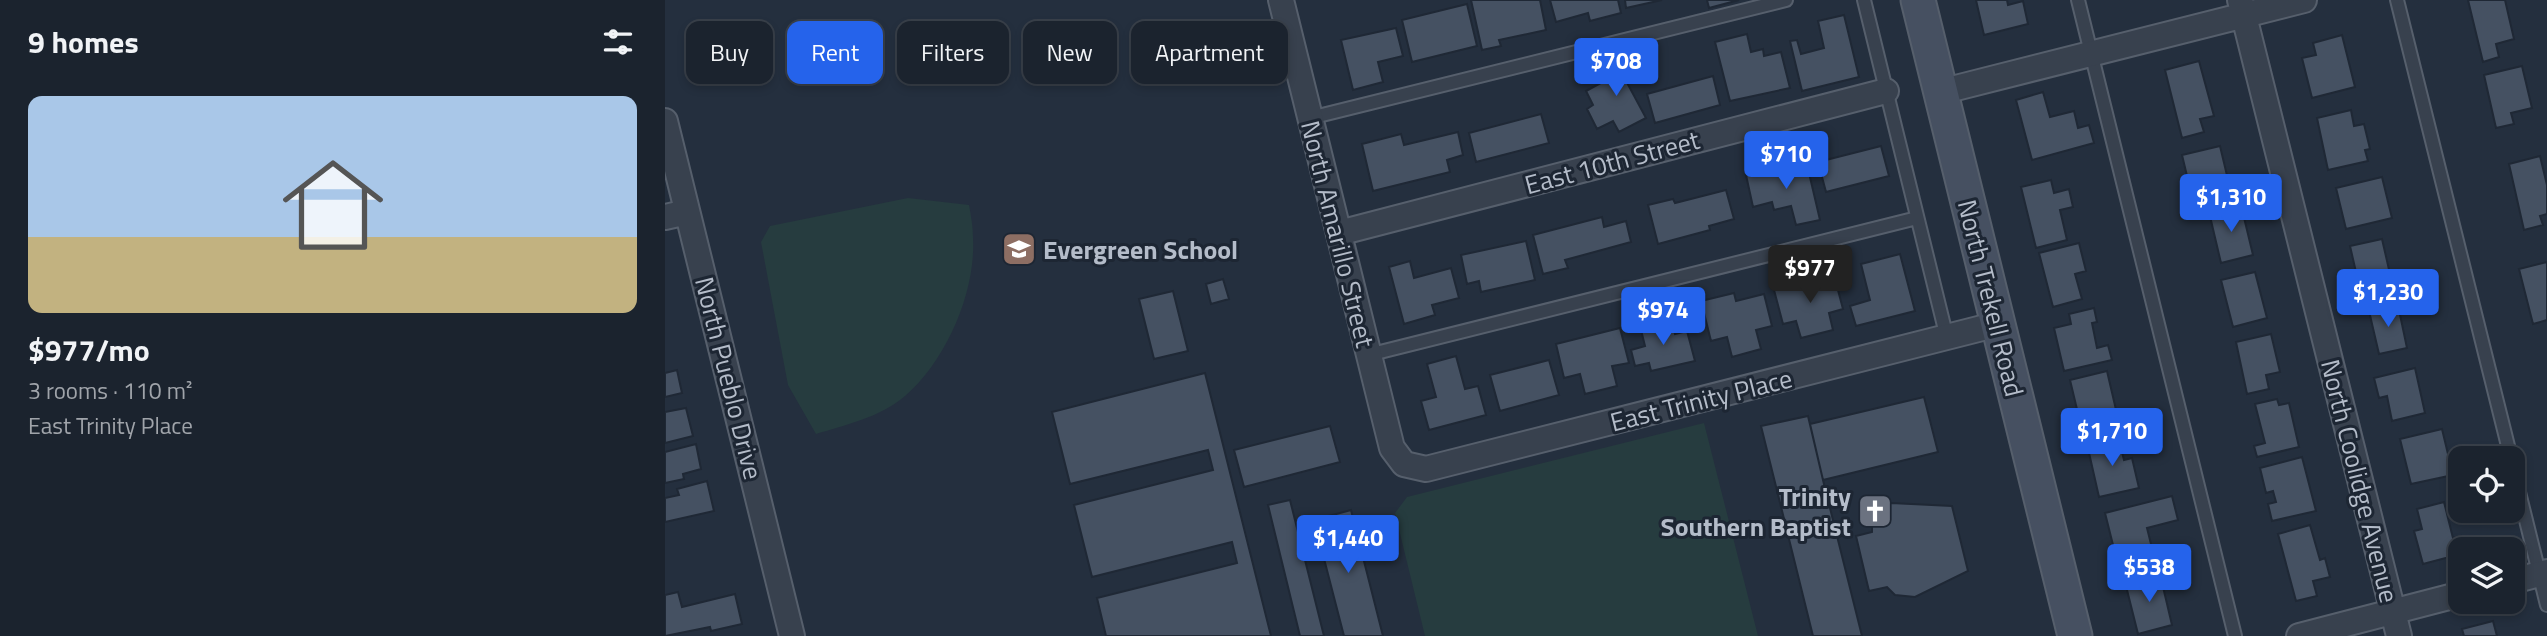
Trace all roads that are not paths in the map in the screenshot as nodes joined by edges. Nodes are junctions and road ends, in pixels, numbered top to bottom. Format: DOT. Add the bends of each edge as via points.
graph roads {
  1 [pos="1282,0"];
  2 [pos="1786,0"];
  3 [pos="1864,0"];
  4 [pos="1918,0"];
  5 [pos="2078,0"];
  6 [pos="2304,0"];
  7 [pos="2397,0"];
  8 [pos="2242,8"];
  9 [pos="2091,54"];
  10 [pos="1886,91"];
  11 [pos="1940,92"];
  12 [pos="1310,118"];
  13 [pos="665,121"];
  14 [pos="676,214"];
  15 [pos="1917,218"];
  16 [pos="1339,233"];
  17 [pos="1998,324"];
  18 [pos="1947,338"];
  19 [pos="1368,355"];
  20 [pos="2508,446"];
  21 [pos="1403,464"];
  22 [pos="2525,510"];
  23 [pos="2543,573"];
  24 [pos="2525,578"];
  25 [pos="2448,600"];
  26 [pos="2547,605"];
  27 [pos="2396,624"];
  28 [pos="792,636"];
  29 [pos="2074,636"];
  30 [pos="2235,636"];
  31 [pos="2299,636"];
  1 -- 12 [label="street, North Amarillo Street"];
  2 -- 12 [label="lane"];
  3 -- 10 [label="lane, North Trekell Road"];
  4 -- 11 [label="main road, North Trekell Road"];
  5 -- 9 [label="lane"];
  6 -- 8 [label="street"];
  7 -- 20 [label="lane"];
  8 -- 9 [label="street"];
  8 -- 27 [label="street, North Coolidge Avenue"];
  9 -- 11 [label="street"];
  9 -- 30 [label="lane"];
  10 -- 15 [label="lane, North Trekell Road"];
  10 -- 16 [label="street, East 10th Street"];
  11 -- 17 [label="main road, North Trekell Road"];
  12 -- 16 [label="street, North Amarillo Street"];
  13 -- 14 [label="street, North Pueblo Drive"];
  14 -- 28 [label="street, North Pueblo Drive"];
  15 -- 18 [label="lane, North Trekell Road"];
  15 -- 19 [label="lane"];
  16 -- 19 [label="street, North Amarillo Street"];
  17 -- 18 [label="street, East Trinity Place"];
  17 -- 29 [label="main road, North Trekell Road"];
  18 -- 21 [label="street, East Trinity Place" via="1426,469"];
  19 -- 21 [label="street, North Amarillo Street" via="1392,448"];
  22 -- 23 [label="lane"];
  23 -- 24 [label="street"];
  23 -- 26 [label="lane"];
  25 -- 27 [label="street"];
  27 -- 31 [label="street"];
}
